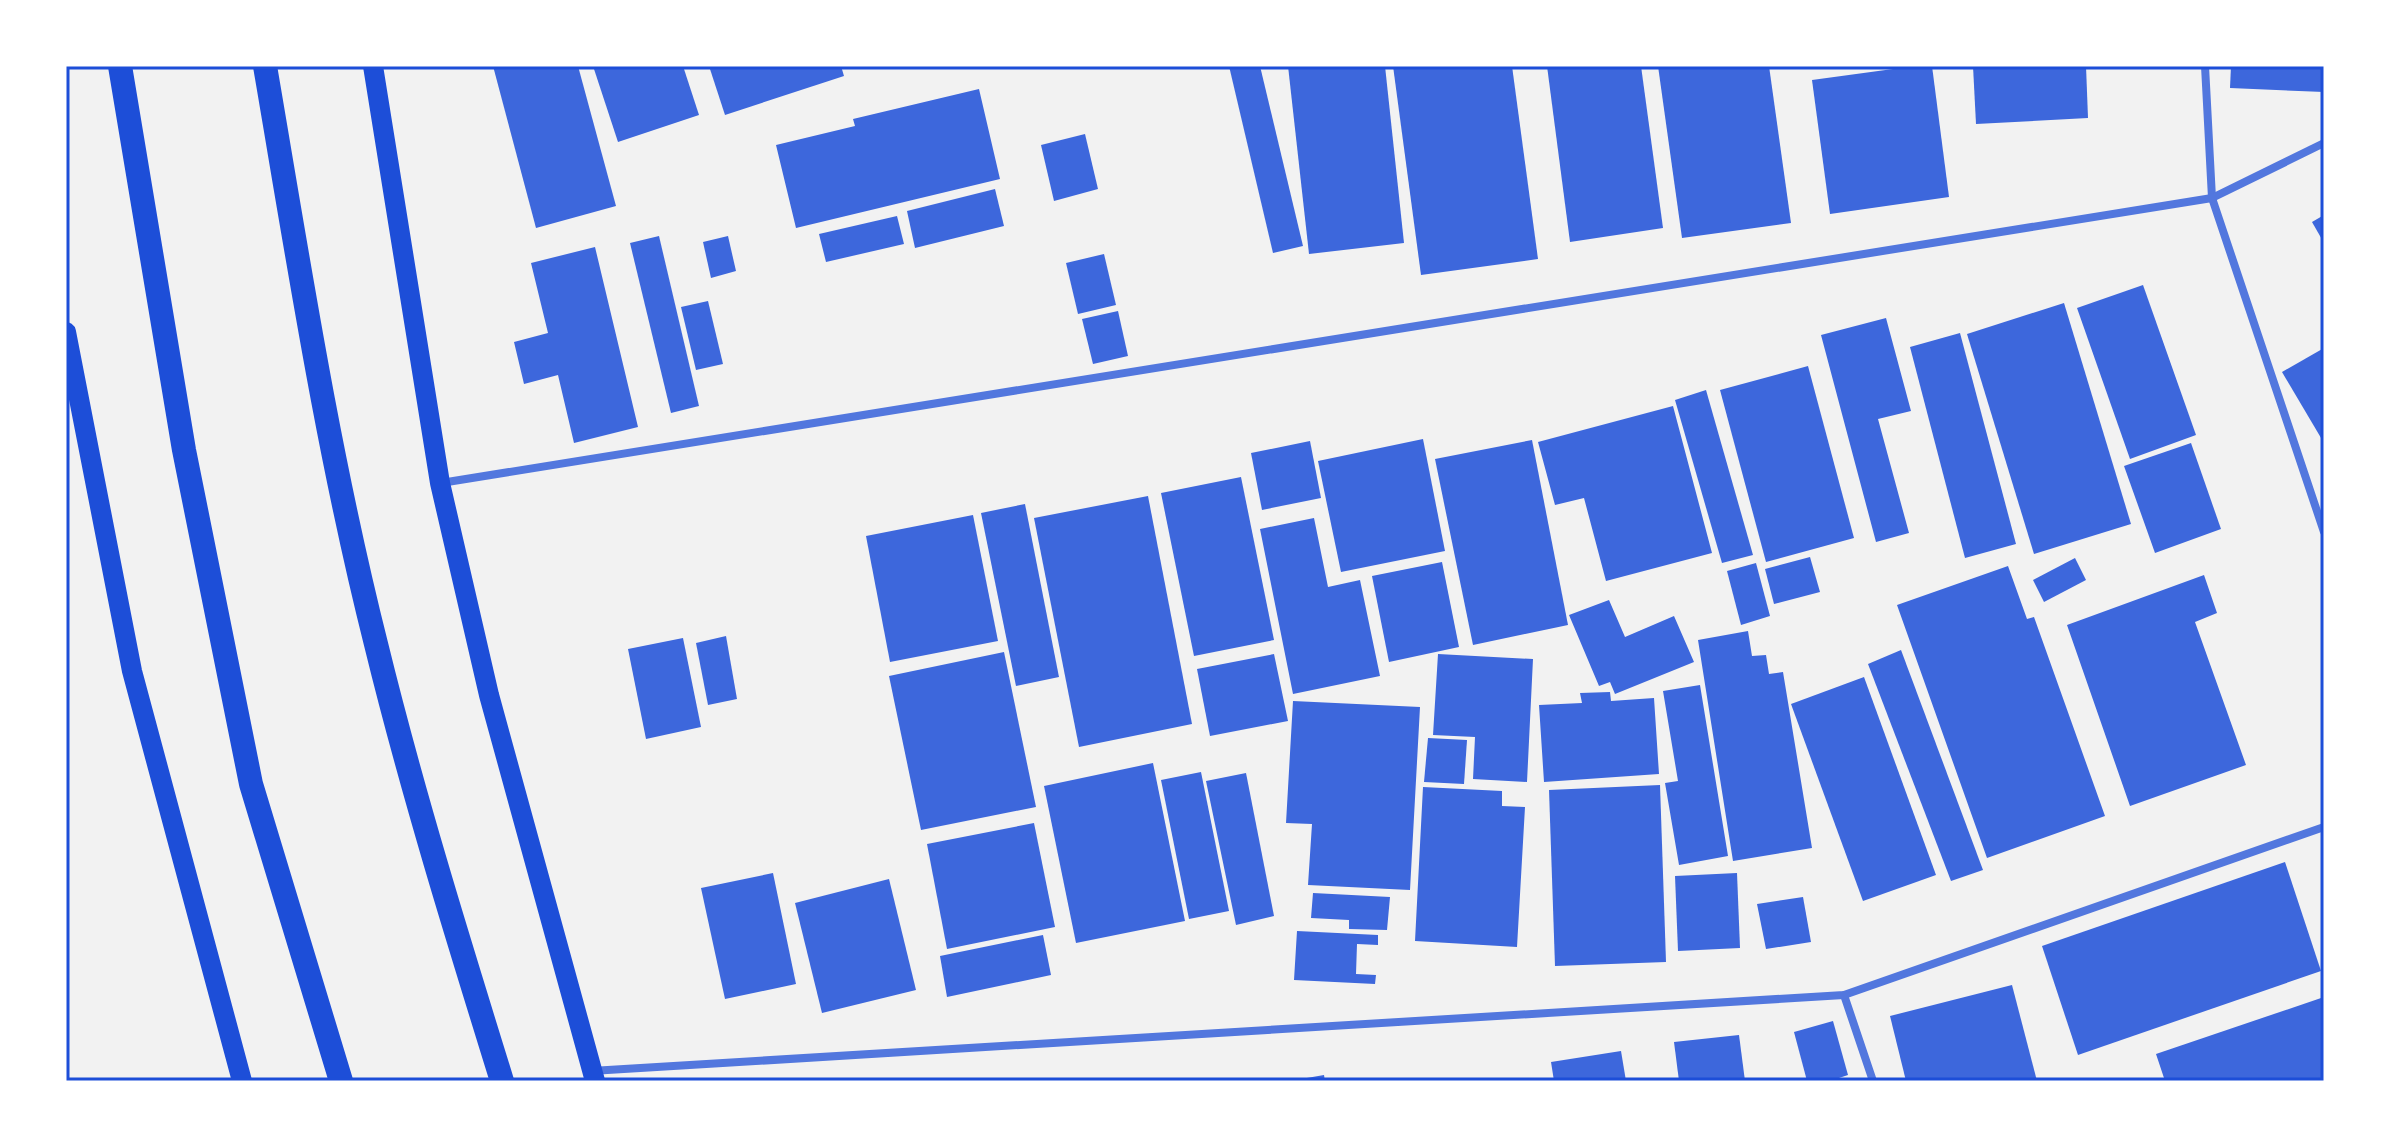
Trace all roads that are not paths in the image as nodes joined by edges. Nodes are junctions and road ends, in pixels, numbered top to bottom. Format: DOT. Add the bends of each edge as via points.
graph roads {
  1 [pos="120,66"];
  2 [pos="265,66"];
  3 [pos="373,66"];
  4 [pos="2205,66"];
  5 [pos="2324,143"];
  6 [pos="2212,198"];
  7 [pos="66,332"];
  8 [pos="440,483"];
  9 [pos="2324,532"];
  10 [pos="2324,827"];
  11 [pos="1844,995"];
  12 [pos="593,1076"];
  13 [pos="242,1081"];
  14 [pos="341,1081"];
  15 [pos="502,1081"];
  16 [pos="1873,1081"];
  1 -- 14 [label="highway" via="184,450 251,784"];
  2 -- 15 [label="highway" via="319,387 375,642 441,885"];
  3 -- 8 [label="main road"];
  4 -- 6 [label="street"];
  5 -- 6 [label="street"];
  6 -- 8 [label="street"];
  6 -- 9 [label="street"];
  7 -- 13 [label="main road" via="132,671"];
  8 -- 12 [label="main road" via="489,695"];
  10 -- 11 [label="street"];
  11 -- 12 [label="street"];
  11 -- 16 [label="street"];
}
